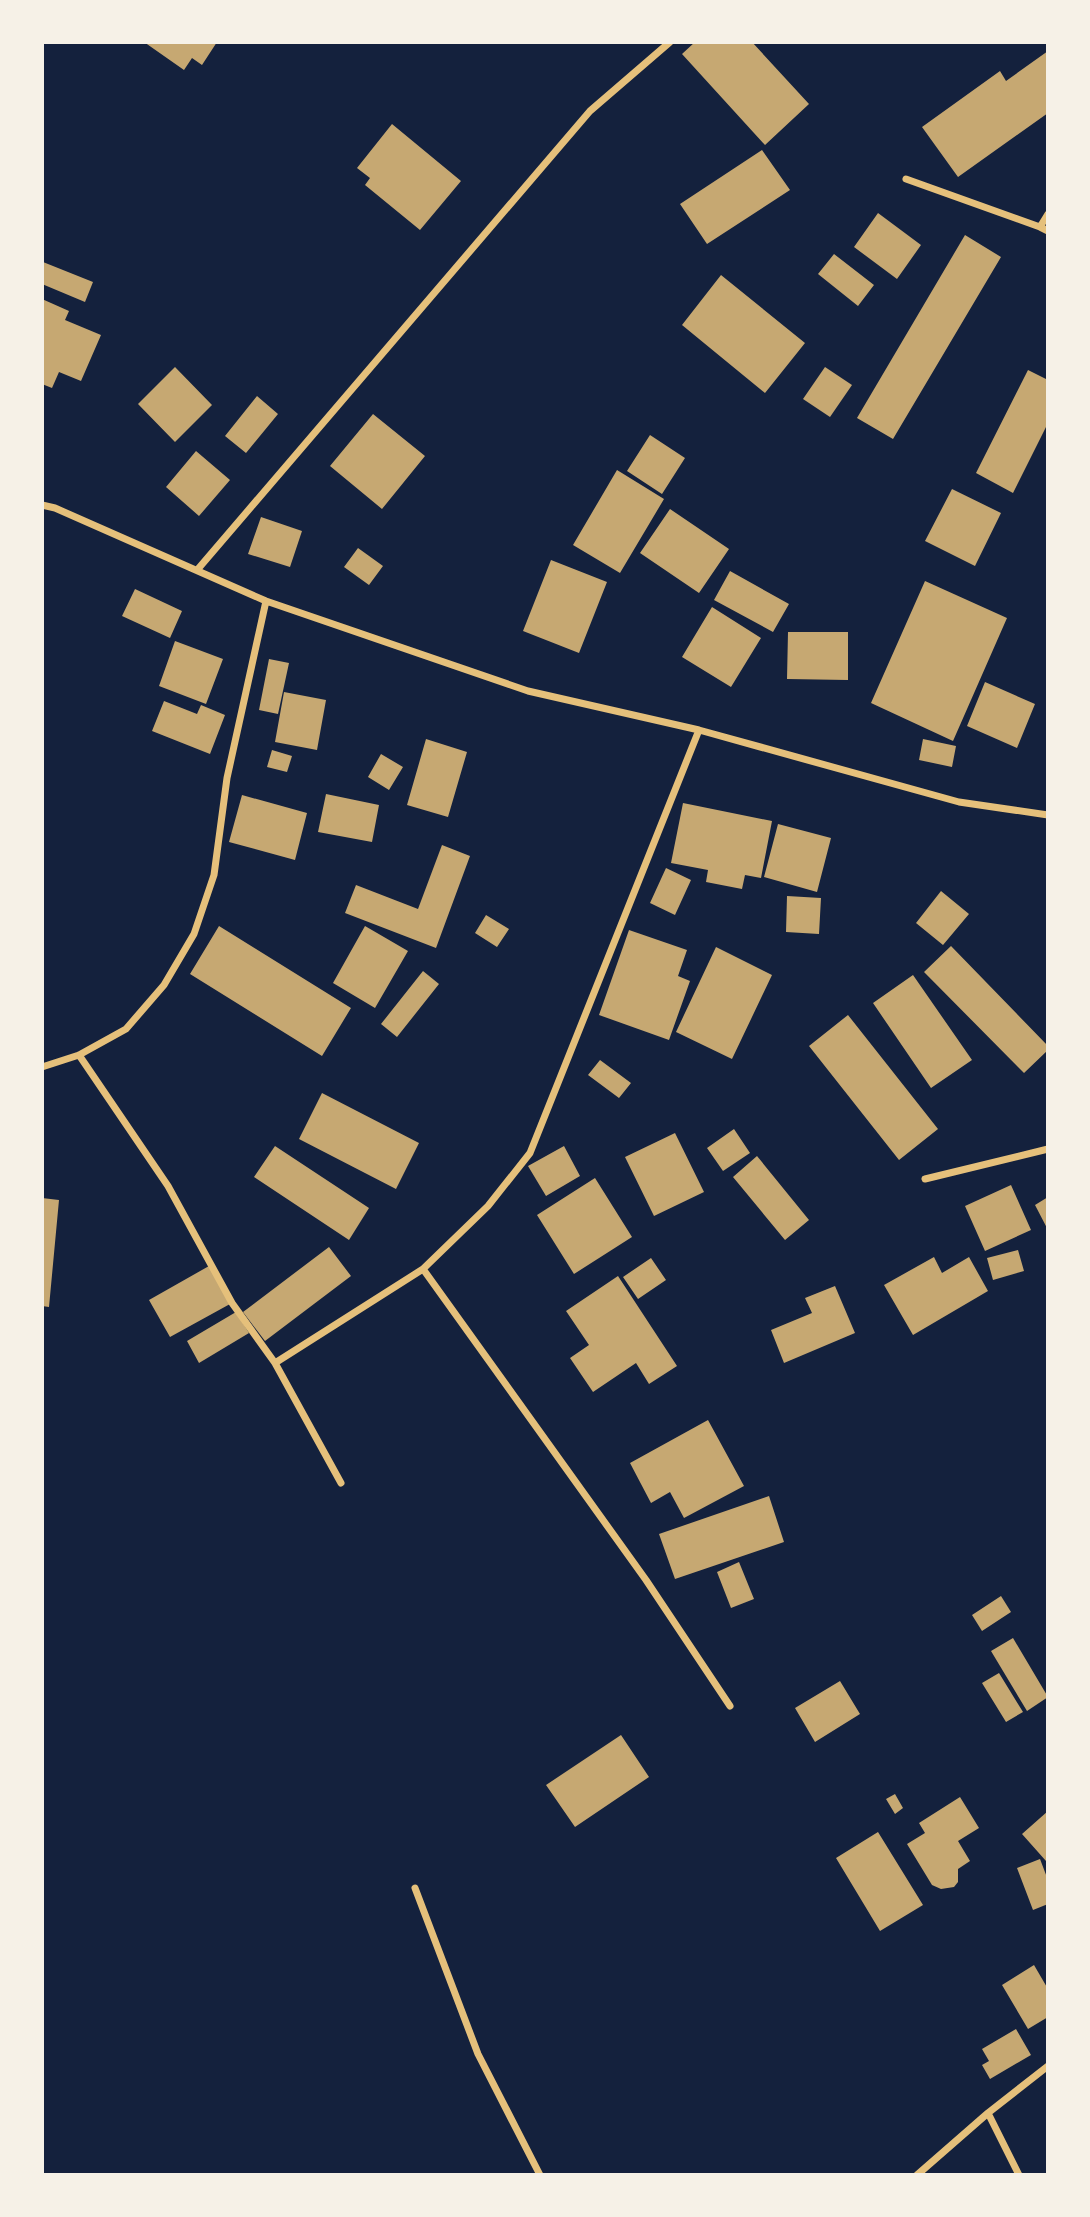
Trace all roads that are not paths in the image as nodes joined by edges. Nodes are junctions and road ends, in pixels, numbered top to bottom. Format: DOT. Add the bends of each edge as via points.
graph roads {
  1 [pos="670,42"];
  2 [pos="906,179"];
  3 [pos="1048,214"];
  4 [pos="1040,227"];
  5 [pos="1048,231"];
  6 [pos="42,505"];
  7 [pos="198,569"];
  8 [pos="266,601"];
  9 [pos="699,730"];
  10 [pos="1048,815"];
  11 [pos="79,1055"];
  12 [pos="42,1067"];
  13 [pos="1048,1149"];
  14 [pos="925,1179"];
  15 [pos="423,1269"];
  16 [pos="275,1363"];
  17 [pos="341,1483"];
  18 [pos="730,1706"];
  19 [pos="415,1888"];
  20 [pos="1048,2066"];
  21 [pos="988,2113"];
  22 [pos="540,2175"];
  23 [pos="917,2175"];
  24 [pos="1019,2175"];
  1 -- 7 [label="street" via="590,111"];
  2 -- 4 [label="street"];
  3 -- 4 [label="street"];
  4 -- 5 [label="street"];
  6 -- 7 [label="street"];
  7 -- 8 [label="street"];
  8 -- 9 [label="street" via="528,691"];
  8 -- 11 [label="street" via="227,778 214,875 194,934 164,985 126,1028"];
  9 -- 10 [label="street" via="959,802"];
  9 -- 15 [label="street" via="530,1153 488,1206"];
  11 -- 12 [label="street"];
  11 -- 16 [label="street" via="168,1186 232,1303"];
  13 -- 14 [label="street"];
  15 -- 16 [label="street"];
  15 -- 18 [label="street" via="646,1580"];
  16 -- 17 [label="street"];
  19 -- 22 [label="street" via="478,2054"];
  20 -- 21 [label="street"];
  21 -- 23 [label="street"];
  21 -- 24 [label="street"];
}
